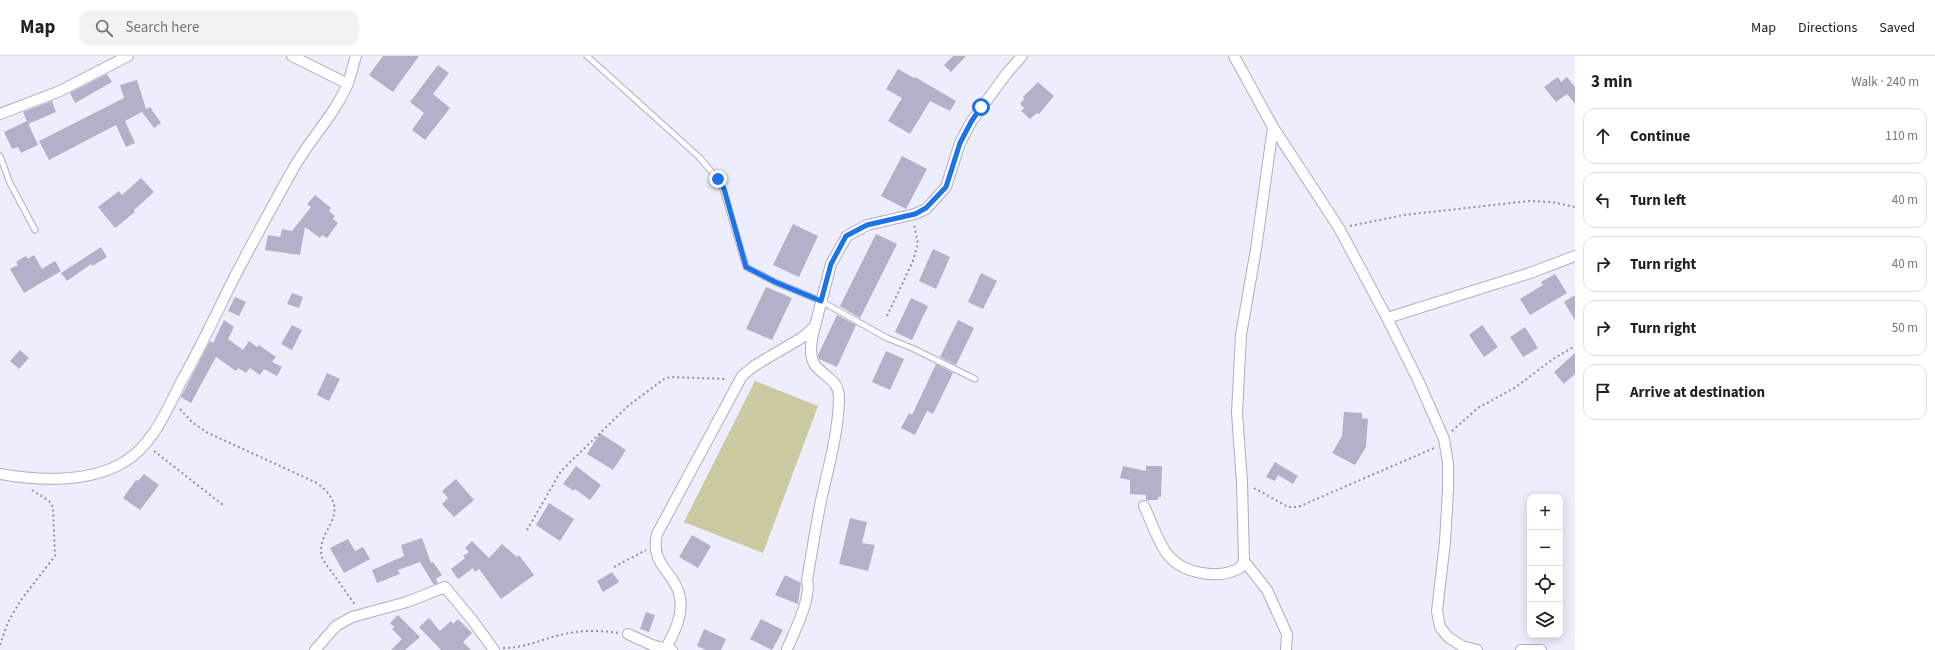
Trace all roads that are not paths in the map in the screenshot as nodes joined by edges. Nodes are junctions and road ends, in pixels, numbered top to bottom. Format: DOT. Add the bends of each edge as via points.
graph roads {
  1 [pos="128,56"];
  2 [pos="292,56"];
  3 [pos="356,56"];
  4 [pos="587,56"];
  5 [pos="1022,56"];
  6 [pos="1234,56"];
  7 [pos="348,84"];
  8 [pos="0,114"];
  9 [pos="1273,127"];
  10 [pos="0,156"];
  11 [pos="35,230"];
  12 [pos="1575,256"];
  13 [pos="821,301"];
  14 [pos="1387,318"];
  15 [pos="815,326"];
  16 [pos="975,379"];
  17 [pos="0,474"];
  18 [pos="1144,506"];
  19 [pos="1244,560"];
  20 [pos="628,634"];
  21 [pos="492,648"];
  22 [pos="668,649"];
  23 [pos="315,650"];
  24 [pos="787,650"];
  25 [pos="1286,650"];
  26 [pos="1477,650"];
  27 [pos="1521,650"];
  28 [pos="1541,650"];
  1 -- 8 [label="street" via="60,91"];
  2 -- 7 [label="street"];
  3 -- 7 [label="street"];
  4 -- 13 [label="lane" via="699,157 718,179 724,189 746,267"];
  5 -- 13 [label="street" via="971,122 960,143 946,187 926,208 915,214 867,225 846,236 831,264"];
  6 -- 9 [label="street"];
  7 -- 17 [label="street" via="293,169 207,336 145,444 124,462 89,476 22,478"];
  9 -- 14 [label="street" via="1339,228"];
  9 -- 19 [label="street" via="1241,335 1237,413"];
  10 -- 11 [label="lane" via="10,183"];
  12 -- 14 [label="street" via="1530,273"];
  13 -- 15 [label="street"];
  13 -- 16 [label="lane" via="887,338"];
  14 -- 26 [label="street" via="1418,380 1444,441 1448,463 1445,542 1437,611 1440,627 1448,637 1462,646"];
  15 -- 22 [label="street" via="803,337 742,376 662,524 654,546 661,564 679,593 680,606 678,623"];
  15 -- 24 [label="street" via="812,338 814,364 837,385 840,399 832,454 815,529 809,587"];
  18 -- 19 [label="street" via="1166,553 1179,564 1207,574 1223,574 1240,568"];
  19 -- 25 [label="street" via="1267,590 1287,634"];
  20 -- 22 [label="street"];
  21 -- 23 [label="street" via="445,587 407,602 362,614 336,626"];
  27 -- 28 [label="street"];
}
